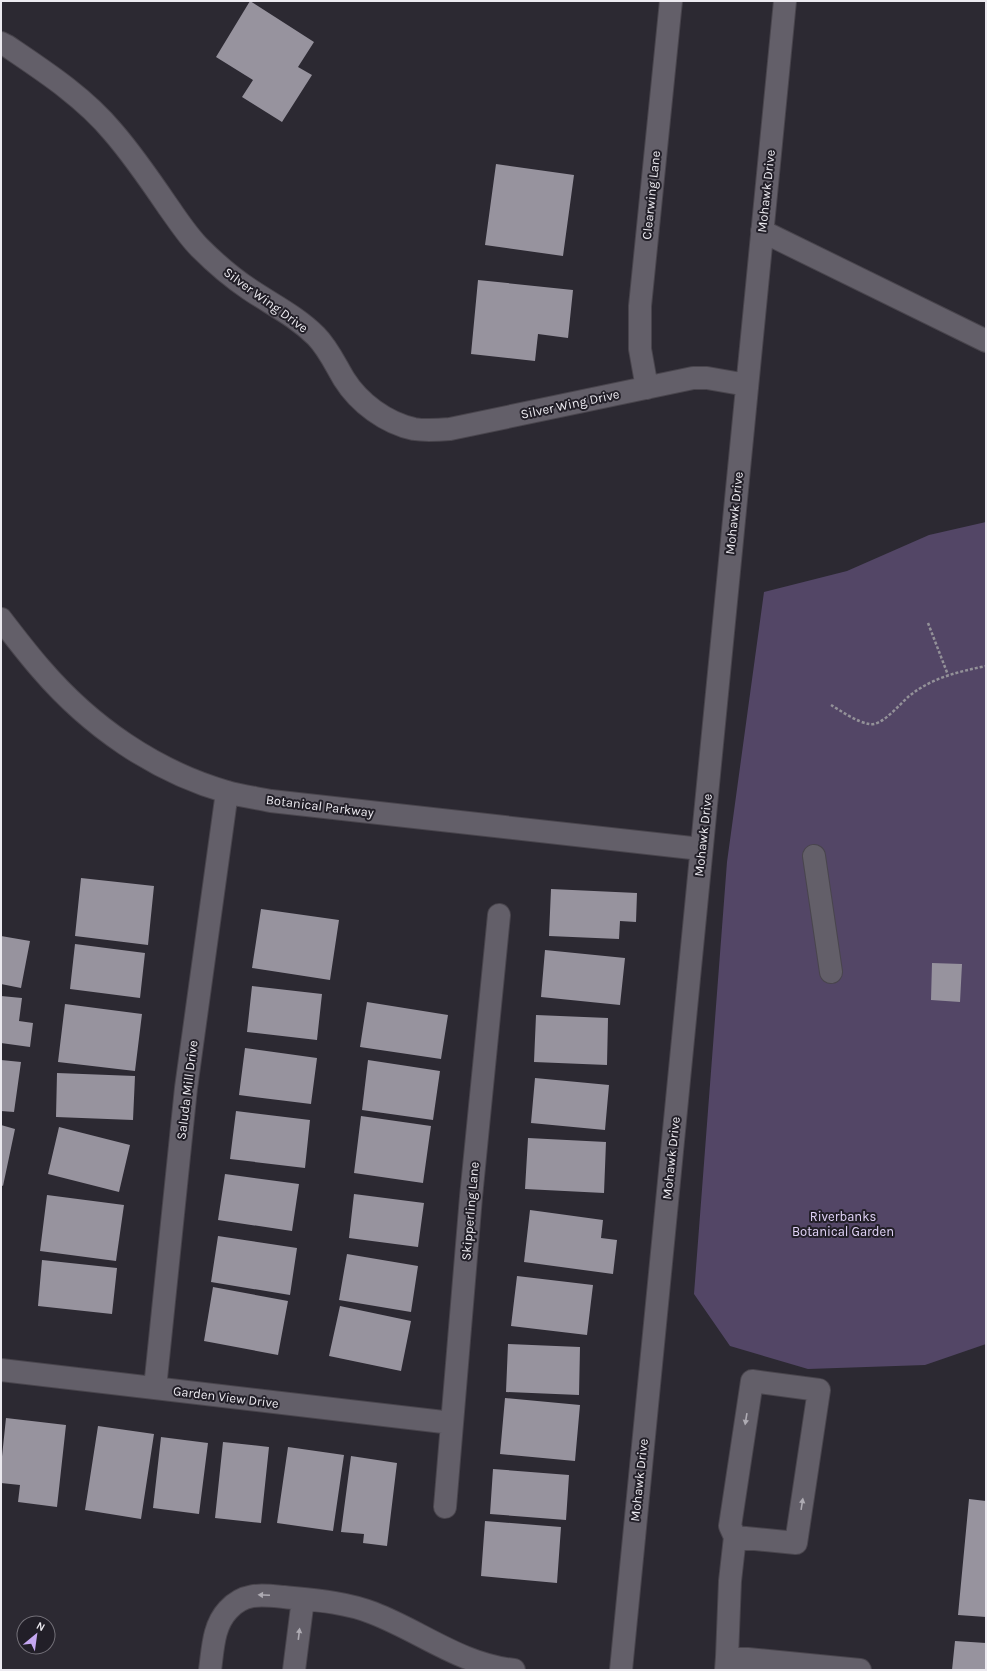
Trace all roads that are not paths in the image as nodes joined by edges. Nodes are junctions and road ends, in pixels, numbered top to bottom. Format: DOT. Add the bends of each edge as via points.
graph roads {
  1 [pos="671,1"];
  2 [pos="785,1"];
  3 [pos="1,44"];
  4 [pos="762,231"];
  5 [pos="986,341"];
  6 [pos="747,385"];
  7 [pos="647,388"];
  8 [pos="1,619"];
  9 [pos="227,792"];
  10 [pos="701,849"];
  11 [pos="814,856"];
  12 [pos="499,915"];
  13 [pos="831,972"];
  14 [pos="1,1370"];
  15 [pos="155,1388"];
  16 [pos="452,1423"];
  17 [pos="445,1507"];
  18 [pos="732,1532"];
  19 [pos="303,1599"];
  20 [pos="726,1663"];
  21 [pos="210,1670"];
  22 [pos="294,1670"];
  23 [pos="514,1670"];
  24 [pos="621,1670"];
  25 [pos="860,1670"];
  1 -- 7 [label="street, Clearwing Lane" via="640,306 640,349"];
  2 -- 4 [label="street, Mohawk Drive"];
  3 -- 7 [label="street, Silver Wing Drive" via="52,77 95,113 113,132 199,247 249,289 316,336 344,380 358,396 375,411 394,422 414,429 450,429"];
  4 -- 5 [label="street"];
  4 -- 6 [label="street, Mohawk Drive"];
  6 -- 7 [label="street, Silver Wing Drive" via="692,378"];
  6 -- 10 [label="street, Mohawk Drive"];
  8 -- 9 [label="street, Botanical Parkway" via="41,670 69,700 102,728 166,769"];
  9 -- 10 [label="street, Botanical Parkway" via="271,801"];
  9 -- 15 [label="street, Saluda Mill Drive" via="186,1088"];
  10 -- 24 [label="street, Mohawk Drive"];
  11 -- 13 [label="street"];
  12 -- 16 [label="street, Skipperling Lane"];
  14 -- 15 [label="street, Garden View Drive"];
  15 -- 16 [label="street, Garden View Drive"];
  16 -- 17 [label="street, Skipperling Lane"];
  18 -- 18 [label="street, one-way" via="796,1543 819,1390 752,1380"];
  18 -- 20 [label="street"];
  19 -- 21 [label="street, one-way" via="253,1595 235,1603 224,1615 215,1632"];
  22 -- 19 [label="street, one-way"];
  19 -- 23 [label="street" via="352,1606 373,1613 474,1662"];
  20 -- 25 [label="street"];
}
